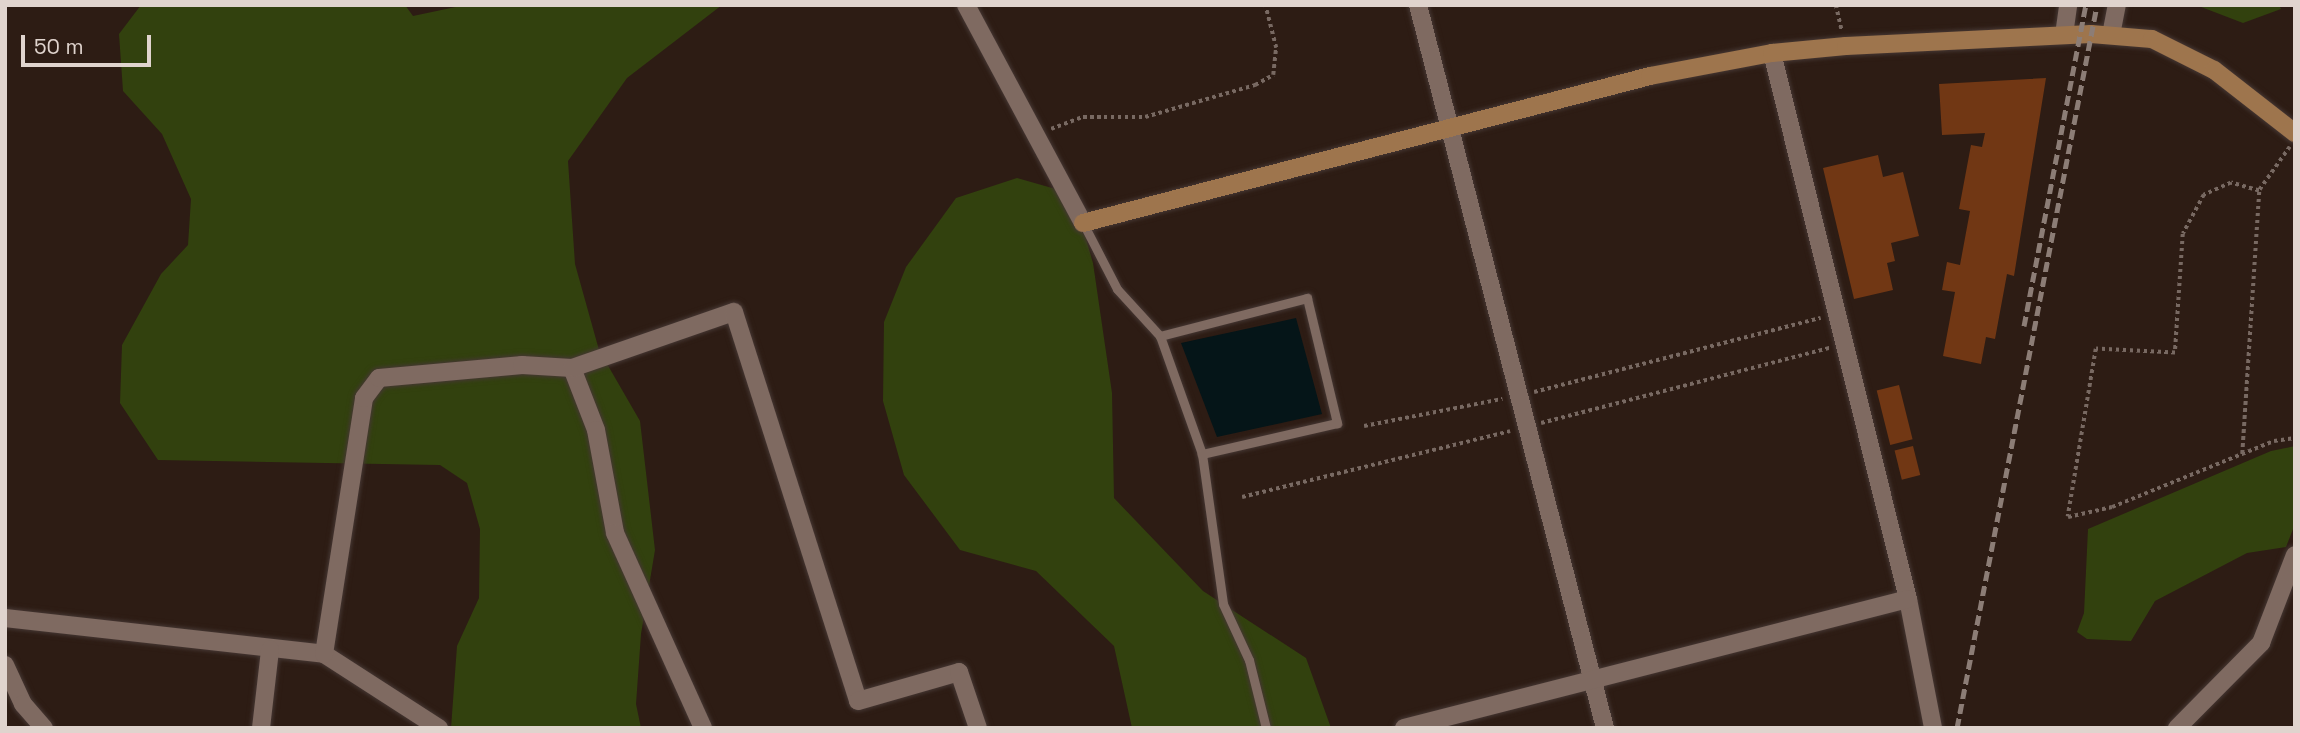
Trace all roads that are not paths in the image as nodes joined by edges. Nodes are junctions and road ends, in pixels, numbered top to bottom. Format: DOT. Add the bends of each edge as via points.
graph roads {
  1 [pos="966,5"];
  2 [pos="1418,5"];
  3 [pos="2068,5"];
  4 [pos="2117,5"];
  5 [pos="2064,35"];
  6 [pos="2111,35"];
  7 [pos="1772,52"];
  8 [pos="1448,126"];
  9 [pos="2293,133"];
  10 [pos="1083,223"];
  11 [pos="1160,336"];
  12 [pos="572,368"];
  13 [pos="1202,454"];
  14 [pos="2295,555"];
  15 [pos="1908,599"];
  16 [pos="5,618"];
  17 [pos="270,650"];
  18 [pos="324,654"];
  19 [pos="5,665"];
  20 [pos="1592,677"];
  21 [pos="44,728"];
  22 [pos="261,728"];
  23 [pos="439,728"];
  24 [pos="703,728"];
  25 [pos="978,728"];
  26 [pos="1266,728"];
  27 [pos="1404,728"];
  28 [pos="1605,728"];
  29 [pos="1933,728"];
  30 [pos="2177,728"];
  1 -- 10 [label="street"];
  2 -- 8 [label="street"];
  3 -- 5 [label="street"];
  4 -- 6 [label="street"];
  5 -- 6 [label="street"];
  5 -- 7 [label="street"];
  6 -- 9 [label="street" via="2152,39 2183,50"];
  7 -- 8 [label="street"];
  7 -- 15 [label="street"];
  8 -- 10 [label="street"];
  8 -- 20 [label="street"];
  10 -- 11 [label="lane" via="1118,289"];
  11 -- 13 [label="lane"];
  11 -- 13 [label="lane" via="1307,298 1338,423"];
  12 -- 18 [label="street" via="523,365 379,378 364,398"];
  12 -- 24 [label="street" via="596,430 615,533"];
  12 -- 25 [label="street" via="734,312 858,701 959,672"];
  13 -- 26 [label="lane" via="1223,604 1249,660"];
  14 -- 30 [label="street" via="2261,643"];
  15 -- 20 [label="street"];
  15 -- 29 [label="street"];
  16 -- 17 [label="street"];
  17 -- 18 [label="street"];
  17 -- 22 [label="street"];
  18 -- 23 [label="street"];
  19 -- 21 [label="street" via="23,704"];
  20 -- 27 [label="street"];
  20 -- 28 [label="street"];
}
